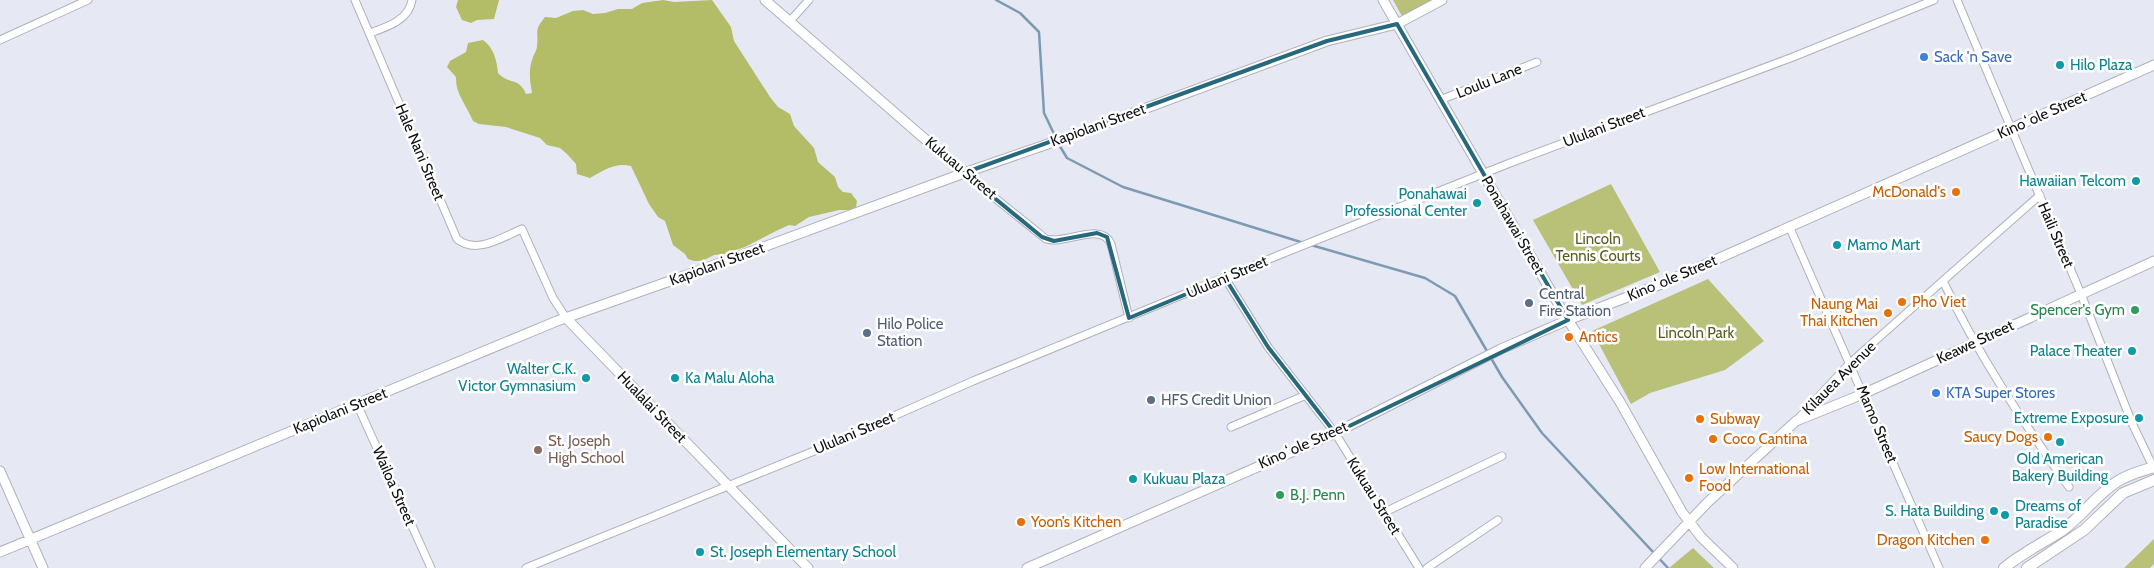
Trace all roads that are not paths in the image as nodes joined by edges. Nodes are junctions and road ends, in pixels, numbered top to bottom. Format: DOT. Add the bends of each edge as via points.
graph roads {
  1 [pos="88,0"];
  2 [pos="355,0"];
  3 [pos="412,0"];
  4 [pos="765,0"];
  5 [pos="809,0"];
  6 [pos="1383,0"];
  7 [pos="1442,0"];
  8 [pos="1934,0"];
  9 [pos="1957,0"];
  10 [pos="790,21"];
  11 [pos="1397,24"];
  12 [pos="370,33"];
  13 [pos="0,40"];
  14 [pos="1538,62"];
  15 [pos="2154,64"];
  16 [pos="1440,100"];
  17 [pos="2012,129"];
  18 [pos="964,172"];
  19 [pos="1484,174"];
  20 [pos="2040,195"];
  21 [pos="1789,226"];
  22 [pos="522,229"];
  23 [pos="2154,262"];
  24 [pos="1225,278"];
  25 [pos="1943,281"];
  26 [pos="2081,294"];
  27 [pos="566,318"];
  28 [pos="1129,318"];
  29 [pos="1568,320"];
  30 [pos="1975,342"];
  31 [pos="1850,363"];
  32 [pos="1863,394"];
  33 [pos="1306,395"];
  34 [pos="356,404"];
  35 [pos="1796,421"];
  36 [pos="1231,428"];
  37 [pos="1335,433"];
  38 [pos="1502,456"];
  39 [pos="2154,468"];
  40 [pos="0,472"];
  41 [pos="2154,480"];
  42 [pos="727,486"];
  43 [pos="2069,487"];
  44 [pos="1385,512"];
  45 [pos="1498,520"];
  46 [pos="1690,524"];
  47 [pos="30,539"];
  48 [pos="0,552"];
  49 [pos="1647,566"];
  50 [pos="43,568"];
  51 [pos="431,568"];
  52 [pos="526,568"];
  53 [pos="808,568"];
  54 [pos="1027,568"];
  55 [pos="1419,568"];
  56 [pos="1427,568"];
  57 [pos="1733,568"];
  58 [pos="1939,568"];
  59 [pos="2004,568"];
  60 [pos="2027,568"];
  1 -- 13 [label="street"];
  2 -- 12 [label="street, Hale Nani Street"];
  3 -- 12 [label="street" via="405,16 389,27"];
  4 -- 10 [label="street, Kukuau Street"];
  5 -- 10 [label="street"];
  6 -- 11 [label="street, Ponahawai Street"];
  7 -- 11 [label="street, Kapiolani Street"];
  8 -- 19 [label="street, Ululani Street"];
  9 -- 17 [label="street, Haili Street"];
  10 -- 18 [label="street, Kukuau Street"];
  11 -- 16 [label="street, Ponahawai Street"];
  11 -- 18 [label="street, Kapiolani Street" via="1327,40 1071,136"];
  12 -- 22 [label="street, Hale Nani Street" via="457,239 476,247"];
  14 -- 16 [label="street, Loulu Lane"];
  15 -- 17 [label="street, Kinoʻole Street"];
  16 -- 19 [label="street, Ponahawai Street"];
  17 -- 20 [label="street, Haili Street"];
  17 -- 21 [label="street, Kinoʻole Street"];
  18 -- 27 [label="street, Kapiolani Street"];
  18 -- 28 [label="street, Kukuau Street" via="1046,239 1097,233 1107,237"];
  19 -- 24 [label="street, Ululani Street"];
  19 -- 29 [label="street, Ponahawai Street"];
  20 -- 25 [label="street, Kilauea Avenue"];
  20 -- 26 [label="street, Haili Street"];
  21 -- 29 [label="street, Kinoʻole Street" via="1661,284"];
  21 -- 31 [label="street, Mamo Street"];
  22 -- 27 [label="street, Hualalai Street"];
  23 -- 26 [label="street, Keawe Street"];
  24 -- 28 [label="street, Ululani Street"];
  24 -- 33 [label="street, Kukuau Street" via="1268,347"];
  25 -- 30 [label="street"];
  25 -- 31 [label="street, Kilauea Avenue"];
  26 -- 30 [label="street, Keawe Street"];
  26 -- 39 [label="street, Haili Street" via="2132,423"];
  27 -- 34 [label="street, Kapiolani Street"];
  27 -- 42 [label="street, Hualalai Street"];
  28 -- 42 [label="street, Ululani Street"];
  29 -- 37 [label="street, Kinoʻole Street" via="1501,349"];
  29 -- 46 [label="street, Ponahawai Street" via="1620,402"];
  30 -- 32 [label="street, Keawe Street"];
  30 -- 43 [label="street"];
  31 -- 32 [label="street, Mamo Street"];
  31 -- 35 [label="street, Kilauea Avenue"];
  32 -- 35 [label="street, Keawe Street"];
  32 -- 58 [label="street, Mamo Street"];
  33 -- 36 [label="street"];
  33 -- 37 [label="street, Kukuau Street"];
  34 -- 47 [label="street, Kapiolani Street"];
  34 -- 51 [label="street, Wailoa Street"];
  35 -- 46 [label="street, Kilauea Avenue" via="1707,503"];
  37 -- 44 [label="street, Kukuau Street"];
  37 -- 54 [label="street, Kinoʻole Street"];
  38 -- 44 [label="street"];
  39 -- 59 [label="main road" via="2116,482 2062,531"];
  40 -- 47 [label="street"];
  41 -- 60 [label="main road" via="2123,494 2084,530"];
  42 -- 52 [label="street, Ululani Street"];
  42 -- 53 [label="street, Hualalai Street"];
  44 -- 55 [label="street, Kukuau Street"];
  45 -- 56 [label="street"];
  46 -- 49 [label="street, Kilauea Avenue"];
  46 -- 57 [label="street, Ponahawai Street"];
  47 -- 48 [label="street, Kapiolani Street"];
  47 -- 50 [label="street"];
}
